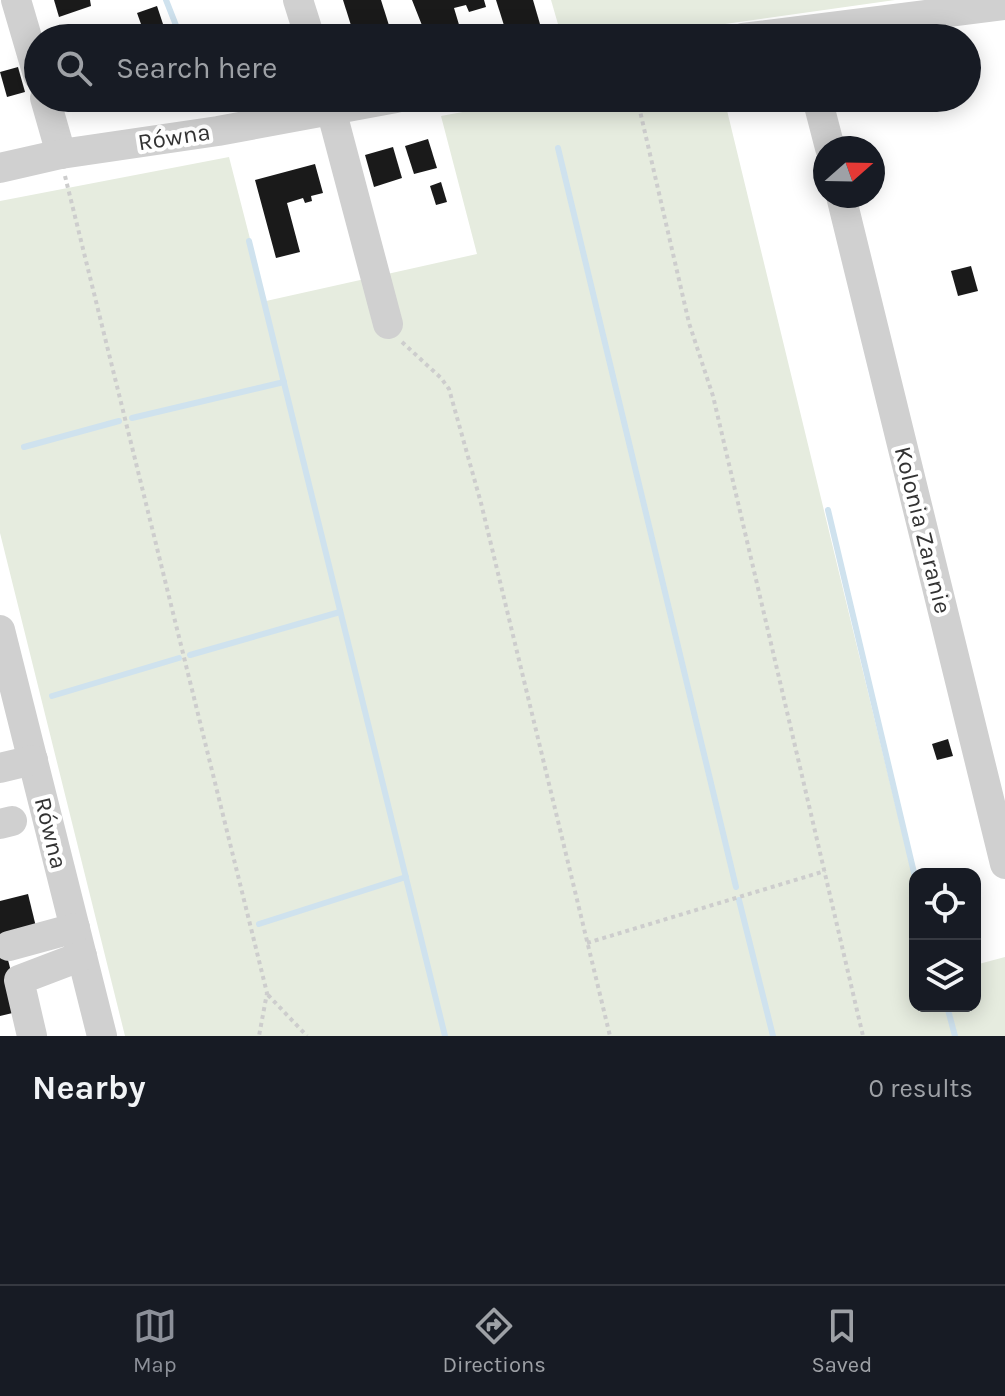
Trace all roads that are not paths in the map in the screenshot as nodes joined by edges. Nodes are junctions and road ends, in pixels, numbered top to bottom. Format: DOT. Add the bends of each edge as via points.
graph roads {
  1 [pos="16,0"];
  2 [pos="298,0"];
  3 [pos="1005,3"];
  4 [pos="306,24"];
  5 [pos="868,24"];
  6 [pos="24,27"];
  7 [pos="49,112"];
  8 [pos="287,112"];
  9 [pos="332,112"];
  10 [pos="821,112"];
  11 [pos="827,136"];
  12 [pos="61,154"];
  13 [pos="0,168"];
  14 [pos="844,208"];
  15 [pos="388,324"];
  16 [pos="0,630"];
  17 [pos="20,746"];
  18 [pos="0,768"];
  19 [pos="1005,864"];
  20 [pos="79,942"];
  21 [pos="9,946"];
  22 [pos="32,1036"];
  23 [pos="102,1036"];
  1 -- 6 [label="street"];
  2 -- 4 [label="street"];
  3 -- 5 [label="street"];
  7 -- 12 [label="street"];
  8 -- 12 [label="street, Równa"];
  9 -- 15 [label="street"];
  10 -- 11 [label="street"];
  12 -- 13 [label="street, Równa"];
  14 -- 19 [label="street, Kolonia Zaranie"];
  16 -- 17 [label="street, Równa"];
  17 -- 18 [label="street"];
  17 -- 20 [label="street, Równa"];
  20 -- 21 [label="street"];
  20 -- 22 [label="street" via="19,980"];
  20 -- 23 [label="street, Równa"];
}
